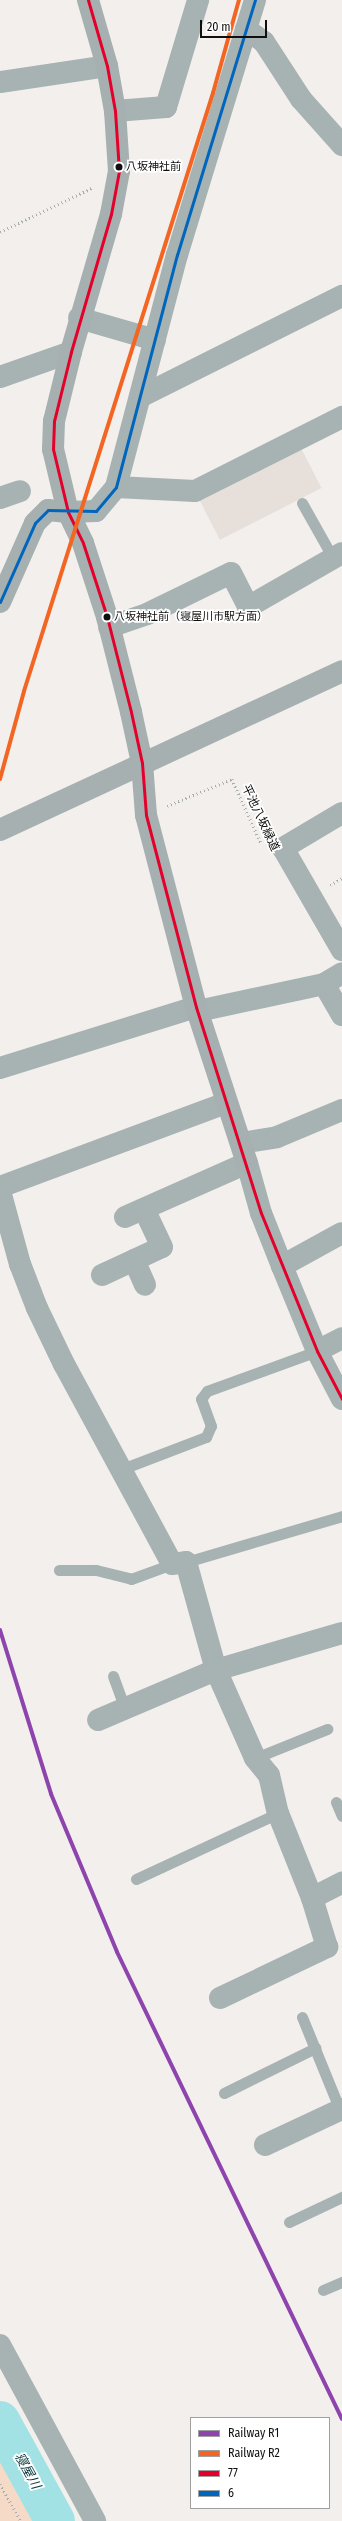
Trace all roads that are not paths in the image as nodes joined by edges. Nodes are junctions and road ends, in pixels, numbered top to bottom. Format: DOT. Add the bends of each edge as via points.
graph roads {
  1 [pos="88,0"];
  2 [pos="198,0"];
  3 [pos="255,0"];
  4 [pos="246,29"];
  5 [pos="107,66"];
  6 [pos="0,82"];
  7 [pos="115,111"];
  8 [pos="342,145"];
  9 [pos="342,296"];
  10 [pos="79,318"];
  11 [pos="155,340"];
  12 [pos="71,352"];
  13 [pos="0,377"];
  14 [pos="140,397"];
  15 [pos="342,417"];
  16 [pos="116,487"];
  17 [pos="20,491"];
  18 [pos="0,498"];
  19 [pos="302,503"];
  20 [pos="68,512"];
  21 [pos="340,555"];
  22 [pos="0,602"];
  23 [pos="109,627"];
  24 [pos="342,662"];
  25 [pos="342,671"];
  26 [pos="317,682"];
  27 [pos="142,763"];
  28 [pos="342,813"];
  29 [pos="0,830"];
  30 [pos="342,950"];
  31 [pos="333,978"];
  32 [pos="197,1009"];
  33 [pos="342,1015"];
  34 [pos="0,1068"];
  35 [pos="226,1103"];
  36 [pos="342,1110"];
  37 [pos="244,1153"];
  38 [pos="0,1188"];
  39 [pos="0,1191"];
  40 [pos="342,1233"];
  41 [pos="134,1260"];
  42 [pos="282,1266"];
  43 [pos="102,1275"];
  44 [pos="145,1285"];
  45 [pos="342,1338"];
  46 [pos="317,1351"];
  47 [pos="342,1399"];
  48 [pos="122,1469"];
  49 [pos="342,1516"];
  50 [pos="179,1563"];
  51 [pos="59,1570"];
  52 [pos="342,1633"];
  53 [pos="216,1670"];
  54 [pos="113,1676"];
  55 [pos="125,1709"];
  56 [pos="98,1720"];
  57 [pos="326,1729"];
  58 [pos="256,1758"];
  59 [pos="336,1802"];
  60 [pos="278,1813"];
  61 [pos="342,1816"];
  62 [pos="136,1879"];
  63 [pos="342,1883"];
  64 [pos="312,1898"];
  65 [pos="220,1998"];
  66 [pos="302,2017"];
  67 [pos="315,2048"];
  68 [pos="224,2093"];
  69 [pos="340,2114"];
  70 [pos="265,2145"];
  71 [pos="342,2197"];
  72 [pos="289,2222"];
  73 [pos="342,2282"];
  74 [pos="323,2290"];
  75 [pos="0,2345"];
  76 [pos="95,2521"];
  1 -- 5 [label="street"];
  2 -- 7 [label="street" via="166,107"];
  3 -- 4 [label="street"];
  4 -- 8 [label="street" via="264,42 301,99"];
  4 -- 11 [label="street" via="177,255"];
  5 -- 6 [label="street"];
  5 -- 7 [label="street"];
  7 -- 10 [label="street" via="119,171 112,214"];
  9 -- 14 [label="street"];
  10 -- 11 [label="street"];
  10 -- 12 [label="street"];
  11 -- 14 [label="street"];
  12 -- 13 [label="street"];
  12 -- 20 [label="street" via="54,421 53,449"];
  14 -- 16 [label="street"];
  15 -- 16 [label="street" via="195,491"];
  16 -- 20 [label="street" via="96,511"];
  17 -- 18 [label="street"];
  19 -- 21 [label="lane"];
  20 -- 22 [label="street" via="48,510 36,523"];
  20 -- 23 [label="street" via="83,543"];
  21 -- 23 [label="street" via="248,607 231,574 147,614"];
  23 -- 27 [label="street"];
  24 -- 26 [label="street"];
  25 -- 26 [label="street"];
  26 -- 27 [label="street"];
  27 -- 29 [label="street"];
  27 -- 32 [label="street" via="146,815"];
  28 -- 30 [label="street" via="283,848"];
  31 -- 32 [label="street"];
  31 -- 33 [label="street"];
  32 -- 34 [label="street"];
  32 -- 35 [label="street"];
  35 -- 37 [label="street"];
  35 -- 38 [label="street"];
  36 -- 37 [label="street"];
  37 -- 41 [label="street" via="134,1213 162,1247"];
  37 -- 42 [label="street" via="261,1213"];
  39 -- 48 [label="street" via="20,1264 37,1308 64,1364"];
  40 -- 42 [label="street"];
  41 -- 43 [label="street"];
  41 -- 44 [label="street"];
  42 -- 46 [label="street"];
  45 -- 46 [label="street"];
  46 -- 47 [label="street"];
  46 -- 48 [label="lane" via="207,1391 201,1399 211,1426 206,1437"];
  48 -- 50 [label="street"];
  49 -- 50 [label="lane"];
  50 -- 51 [label="lane" via="131,1579 96,1570"];
  50 -- 53 [label="street"];
  52 -- 53 [label="street"];
  53 -- 55 [label="street"];
  53 -- 58 [label="street"];
  54 -- 55 [label="lane"];
  55 -- 56 [label="street"];
  57 -- 58 [label="lane"];
  58 -- 60 [label="street" via="269,1775"];
  59 -- 61 [label="lane"];
  60 -- 62 [label="lane"];
  60 -- 64 [label="street"];
  63 -- 64 [label="street"];
  64 -- 65 [label="street" via="327,1947"];
  66 -- 67 [label="lane"];
  67 -- 68 [label="lane"];
  67 -- 69 [label="lane"];
  69 -- 70 [label="street"];
  71 -- 72 [label="lane"];
  73 -- 74 [label="lane"];
  75 -- 76 [label="street"];
}
